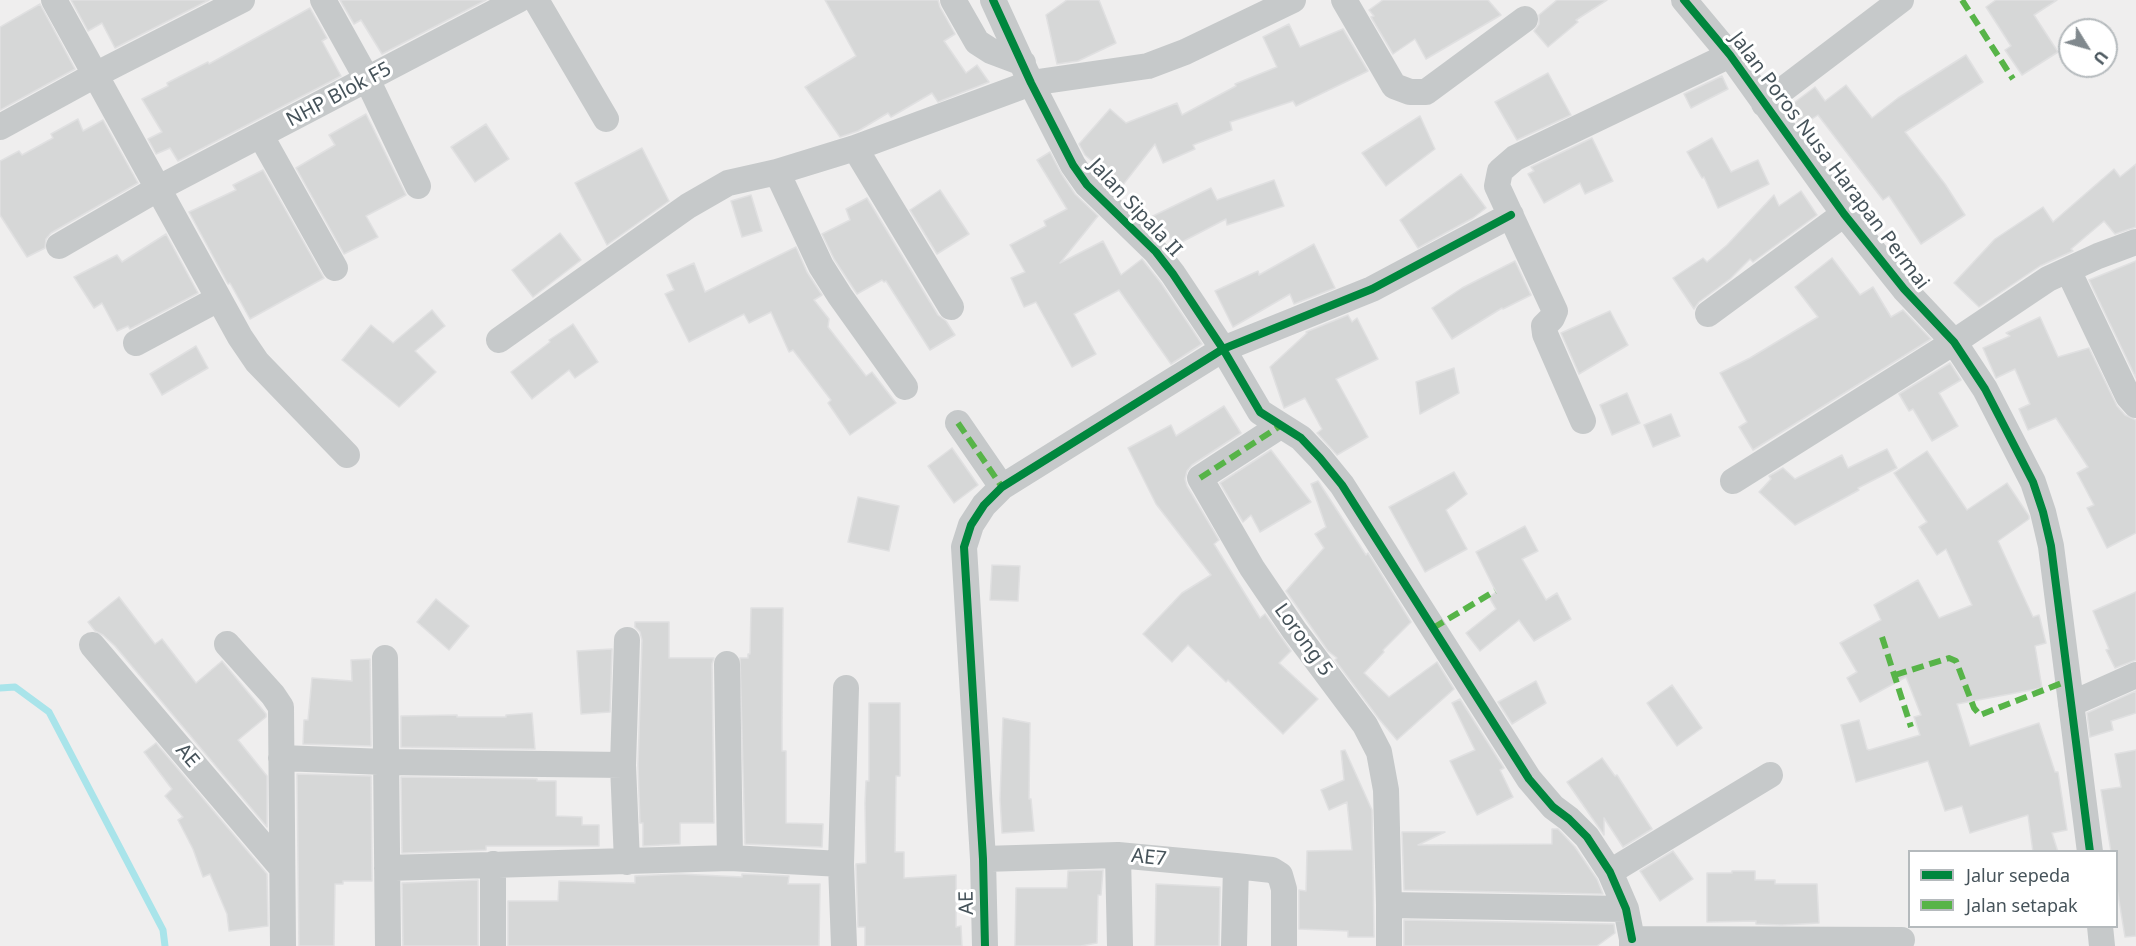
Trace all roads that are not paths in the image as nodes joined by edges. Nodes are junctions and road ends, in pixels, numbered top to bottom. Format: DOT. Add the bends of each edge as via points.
graph roads {
  1 [pos="54,0"];
  2 [pos="242,0"];
  3 [pos="323,0"];
  4 [pos="518,0"];
  5 [pos="536,0"];
  6 [pos="953,0"];
  7 [pos="993,0"];
  8 [pos="1293,0"];
  9 [pos="1344,0"];
  10 [pos="1684,0"];
  11 [pos="1901,0"];
  12 [pos="1525,19"];
  13 [pos="1730,55"];
  14 [pos="1027,73"];
  15 [pos="95,75"];
  16 [pos="367,80"];
  17 [pos="1764,104"];
  18 [pos="606,119"];
  19 [pos="0,127"];
  20 [pos="261,136"];
  21 [pos="855,148"];
  22 [pos="777,172"];
  23 [pos="418,186"];
  24 [pos="159,188"];
  25 [pos="1844,214"];
  26 [pos="1511,215"];
  27 [pos="2136,242"];
  28 [pos="59,246"];
  29 [pos="335,268"];
  30 [pos="2068,270"];
  31 [pos="218,299"];
  32 [pos="951,307"];
  33 [pos="1708,314"];
  34 [pos="499,339"];
  35 [pos="1954,342"];
  36 [pos="136,343"];
  37 [pos="1223,349"];
  38 [pos="905,387"];
  39 [pos="2136,405"];
  40 [pos="1583,420"];
  41 [pos="958,423"];
  42 [pos="1280,426"];
  43 [pos="347,455"];
  44 [pos="1733,481"];
  45 [pos="1002,487"];
  46 [pos="627,640"];
  47 [pos="227,644"];
  48 [pos="92,645"];
  49 [pos="385,658"];
  50 [pos="727,664"];
  51 [pos="2136,675"];
  52 [pos="846,688"];
  53 [pos="2071,704"];
  54 [pos="281,758"];
  55 [pos="385,762"];
  56 [pos="623,765"];
  57 [pos="1770,775"];
  58 [pos="2090,850"];
  59 [pos="1118,855"];
  60 [pos="730,858"];
  61 [pos="983,859"];
  62 [pos="627,862"];
  63 [pos="493,864"];
  64 [pos="841,864"];
  65 [pos="1236,867"];
  66 [pos="282,868"];
  67 [pos="387,868"];
  68 [pos="1610,872"];
  69 [pos="1389,905"];
  70 [pos="1626,909"];
  71 [pos="2100,928"];
  72 [pos="1902,940"];
  73 [pos="1632,942"];
  74 [pos="283,946"];
  75 [pos="388,946"];
  76 [pos="494,946"];
  77 [pos="844,946"];
  78 [pos="985,946"];
  79 [pos="1120,946"];
  80 [pos="1234,946"];
  81 [pos="1284,946"];
  82 [pos="1389,946"];
  83 [pos="2102,946"];
  1 -- 15 [label="street"];
  2 -- 15 [label="street"];
  3 -- 16 [label="street"];
  4 -- 16 [label="street, NHP Blok F5"];
  5 -- 18 [label="street"];
  6 -- 14 [label="street" via="977,42"];
  7 -- 14 [label="street, Jalan Sipala II"];
  8 -- 14 [label="street" via="1148,66"];
  9 -- 12 [label="street" via="1394,86 1410,92 1426,92"];
  10 -- 13 [label="street, Jalan Poros Nusa Harapan Permai"];
  11 -- 17 [label="street"];
  13 -- 17 [label="street, Jalan Poros Nusa Harapan Permai"];
  13 -- 26 [label="street" via="1515,158 1500,171 1497,186"];
  14 -- 21 [label="street"];
  14 -- 37 [label="street, Jalan Sipala II" via="1087,185 1156,252"];
  15 -- 19 [label="street"];
  15 -- 24 [label="street"];
  16 -- 20 [label="street, NHP Blok F5"];
  16 -- 23 [label="street"];
  17 -- 25 [label="street, Jalan Poros Nusa Harapan Permai"];
  20 -- 24 [label="street, NHP Blok F5"];
  20 -- 29 [label="street"];
  21 -- 22 [label="street"];
  21 -- 32 [label="street"];
  22 -- 34 [label="street" via="715,189"];
  22 -- 38 [label="street" via="821,266"];
  24 -- 28 [label="street, NHP Blok F5"];
  24 -- 31 [label="street"];
  25 -- 33 [label="street"];
  25 -- 35 [label="street, Jalan Poros Nusa Harapan Permai" via="1904,289"];
  26 -- 37 [label="street, AE" via="1372,289"];
  26 -- 40 [label="street" via="1554,307 1544,331"];
  27 -- 30 [label="street"];
  30 -- 35 [label="street" via="2048,279"];
  30 -- 39 [label="street" via="2128,396"];
  31 -- 36 [label="street"];
  31 -- 43 [label="street" via="257,362"];
  35 -- 44 [label="street"];
  35 -- 53 [label="street, Jalan Poros Nusa Harapan Permai" via="1985,389 2033,482 2043,512 2051,546"];
  37 -- 42 [label="street, Jalan Sipala II" via="1260,412"];
  37 -- 45 [label="street, AE"];
  41 -- 45 [label="street"];
  42 -- 68 [label="street, Jalan Sipala II" via="1311,447 1342,485 1529,779 1587,837"];
  42 -- 69 [label="street, Lorong 5" via="1200,478 1252,568 1365,725 1379,752 1386,790"];
  45 -- 61 [label="street, AE" via="971,525 964,547"];
  46 -- 56 [label="street"];
  47 -- 54 [label="street" via="281,707"];
  48 -- 66 [label="street, AE"];
  49 -- 55 [label="street"];
  50 -- 60 [label="street"];
  51 -- 53 [label="street"];
  52 -- 64 [label="street"];
  53 -- 58 [label="street, Jalan Poros Nusa Harapan Permai"];
  54 -- 55 [label="street"];
  54 -- 66 [label="street"];
  55 -- 56 [label="street"];
  55 -- 67 [label="street"];
  56 -- 62 [label="street"];
  57 -- 68 [label="street"];
  59 -- 61 [label="street, AE7"];
  59 -- 65 [label="street, AE7"];
  59 -- 79 [label="street"];
  60 -- 62 [label="street"];
  60 -- 64 [label="street"];
  61 -- 78 [label="street, AE"];
  62 -- 63 [label="street"];
  63 -- 67 [label="street"];
  63 -- 76 [label="street"];
  64 -- 77 [label="street"];
  65 -- 80 [label="street"];
  65 -- 81 [label="street, AE7" via="1272,870 1280,875 1284,889"];
  66 -- 74 [label="street"];
  67 -- 75 [label="street"];
  68 -- 70 [label="street, Jalan Sipala II"];
  69 -- 70 [label="street"];
  69 -- 82 [label="street"];
  70 -- 73 [label="street, Jalan Sipala II"];
  71 -- 83 [label="street"];
  72 -- 73 [label="street"];
}
